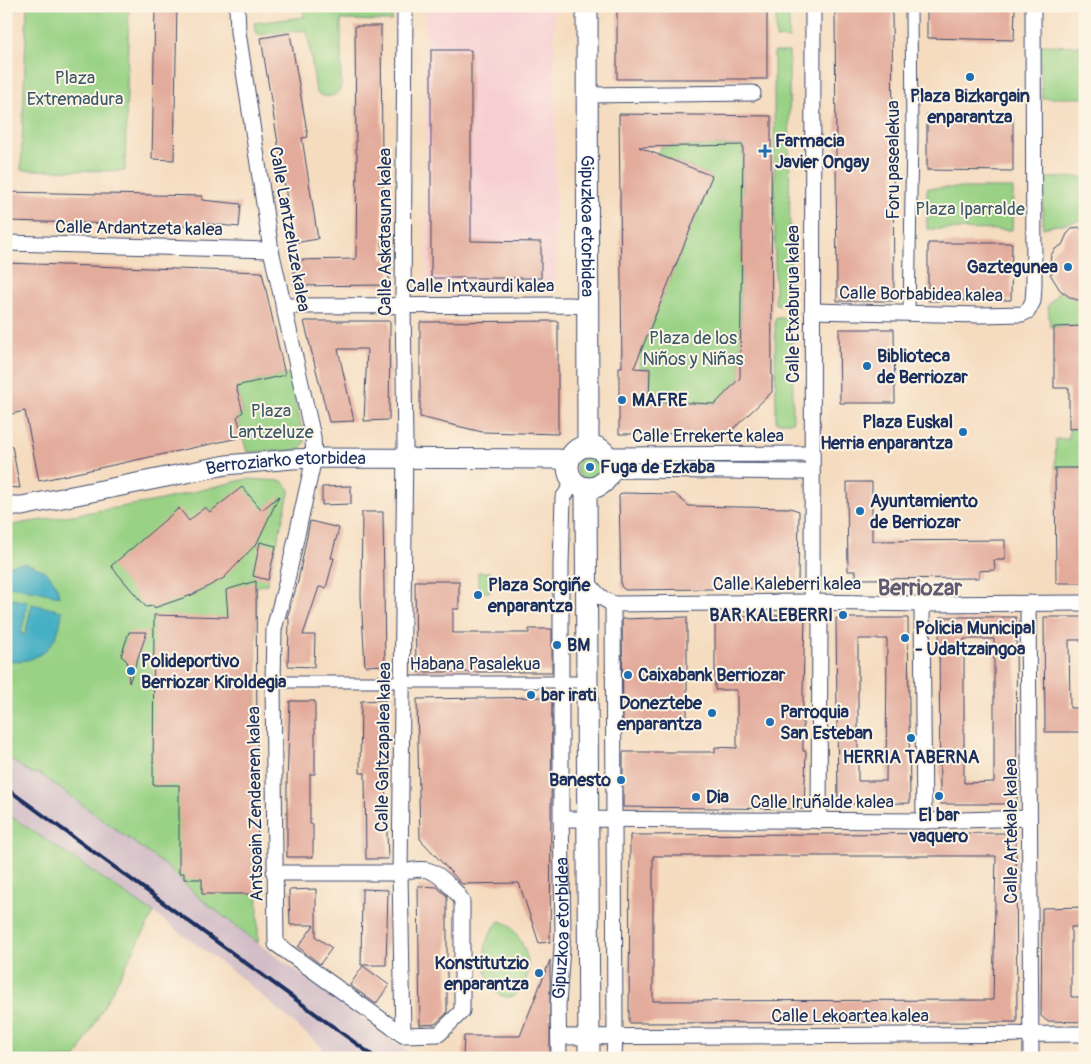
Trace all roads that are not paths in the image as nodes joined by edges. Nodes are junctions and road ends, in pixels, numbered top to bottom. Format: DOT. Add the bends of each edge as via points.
graph roads {
  1 [pos="237,6"];
  2 [pos="405,6"];
  3 [pos="587,6"];
  4 [pos="812,6"];
  5 [pos="911,6"];
  6 [pos="1033,6"];
  7 [pos="754,93"];
  8 [pos="587,95"];
  9 [pos="6,243"];
  10 [pos="272,250"];
  11 [pos="403,305"];
  12 [pos="283,306"];
  13 [pos="588,306"];
  14 [pos="812,311"];
  15 [pos="909,313"];
  16 [pos="811,454"];
  17 [pos="314,458"];
  18 [pos="405,458"];
  19 [pos="601,458"];
  20 [pos="812,472"];
  21 [pos="576,477"];
  22 [pos="6,506"];
  23 [pos="588,582"];
  24 [pos="812,602"];
  25 [pos="1028,603"];
  26 [pos="1085,603"];
  27 [pos="613,604"];
  28 [pos="922,604"];
  29 [pos="562,640"];
  30 [pos="588,640"];
  31 [pos="272,682"];
  32 [pos="402,682"];
  33 [pos="562,682"];
  34 [pos="588,682"];
  35 [pos="1029,818"];
  36 [pos="561,819"];
  37 [pos="588,819"];
  38 [pos="615,820"];
  39 [pos="819,821"];
  40 [pos="924,821"];
  41 [pos="400,872"];
  42 [pos="274,873"];
  43 [pos="1031,1034"];
  44 [pos="1085,1034"];
  45 [pos="403,1035"];
  46 [pos="588,1036"];
  47 [pos="615,1036"];
  48 [pos="559,1037"];
  49 [pos="559,1058"];
  50 [pos="589,1058"];
  51 [pos="614,1058"];
  52 [pos="1031,1058"];
  1 -- 10 [label="street, Calle Lantzeluze kalea" via="238,32"];
  2 -- 11 [label="street, Calle Askatasuna kalea"];
  3 -- 8 [label="main road, Gipuzkoa etorbidea"];
  4 -- 14 [label="street, Calle Etxaburua kalea"];
  5 -- 15 [label="street, Foru pasealekua"];
  6 -- 15 [label="street, Calle Borbabidea kalea" via="1033,301 1028,311 1022,314"];
  7 -- 8 [label="street"];
  8 -- 13 [label="main road, Gipuzkoa etorbidea"];
  9 -- 10 [label="street, Calle Ardantzeta kalea"];
  10 -- 12 [label="street, Calle Lantzeluze kalea"];
  11 -- 12 [label="street, Calle Intxaurdi kalea"];
  11 -- 13 [label="street, Calle Intxaurdi kalea"];
  11 -- 18 [label="street, Calle Askatasuna kalea"];
  12 -- 17 [label="street, Calle Lantzeluze kalea" via="313,437"];
  13 -- 19 [label="main road, Gipuzkoa etorbidea"];
  14 -- 15 [label="street, Calle Borbabidea kalea"];
  14 -- 16 [label="street, Calle Etxaburua kalea"];
  16 -- 19 [label="street, Calle Errekerte kalea"];
  16 -- 20 [label="street, Calle Etxaburua kalea"];
  17 -- 18 [label="street, Berroziarko etorbidea"];
  17 -- 22 [label="street, Berroziarko etorbidea" via="226,465 22,506"];
  17 -- 31 [label="street, Antsoain Zendearen kalea" via="274,629"];
  18 -- 21 [label="street, Berroziarko etorbidea" via="559,459"];
  18 -- 32 [label="street, Calle Galtzapalea kalea"];
  19 -- 20 [label="street, Calle Errekerte kalea" via="618,470"];
  19 -- 21 [label="main road, Gipuzkoa etorbidea" via="576,451"];
  19 -- 21 [label="main road" via="600,485"];
  20 -- 24 [label="street, Calle Etxaburua kalea"];
  21 -- 23 [label="main road, Gipuzkoa etorbidea"];
  21 -- 29 [label="street, Gipuzkoa etorbidea" via="563,498"];
  23 -- 27 [label="street" via="597,594"];
  23 -- 30 [label="main road, Gipuzkoa etorbidea"];
  24 -- 27 [label="street, Calle Kaleberri kalea"];
  24 -- 28 [label="street, Calle Kaleberri kalea"];
  24 -- 39 [label="street, Calle Etxaburua kalea" via="820,623"];
  25 -- 26 [label="street, Calle Kaleberri kalea"];
  25 -- 28 [label="street, Calle Kaleberri kalea"];
  25 -- 35 [label="street, Calle Artekale kalea"];
  27 -- 38 [label="street"];
  28 -- 40 [label="street"];
  29 -- 30 [label="street"];
  29 -- 33 [label="street, Gipuzkoa etorbidea"];
  30 -- 34 [label="main road, Gipuzkoa etorbidea"];
  31 -- 32 [label="street, Habana Pasalekua"];
  31 -- 42 [label="street, Antsoain Zendearen kalea"];
  32 -- 33 [label="street, Habana Pasalekua"];
  32 -- 41 [label="street, Calle Galtzapalea kalea"];
  33 -- 34 [label="street, Habana Pasalekua"];
  33 -- 36 [label="street, Gipuzkoa etorbidea"];
  34 -- 37 [label="main road, Gipuzkoa etorbidea"];
  35 -- 40 [label="street, Calle Iruñalde kalea"];
  35 -- 43 [label="street, Calle Artekale kalea"];
  36 -- 37 [label="street"];
  36 -- 48 [label="street, Gipuzkoa etorbidea" via="563,933"];
  37 -- 38 [label="street"];
  37 -- 46 [label="main road, Gipuzkoa etorbidea"];
  38 -- 39 [label="street, Calle Iruñalde kalea"];
  38 -- 47 [label="street"];
  39 -- 40 [label="street, Calle Iruñalde kalea"];
  41 -- 42 [label="street"];
  41 -- 45 [label="street, Calle Galtzapalea kalea"];
  41 -- 45 [label="street" via="431,870 439,874 462,902 462,1011 439,1034"];
  42 -- 45 [label="street, Antsoain Zendearen kalea" via="276,944"];
  43 -- 44 [label="street, Calle Lekoartea kalea"];
  43 -- 47 [label="street, Calle Lekoartea kalea"];
  43 -- 52 [label="street, Calle Artekale kalea"];
  46 -- 47 [label="street"];
  46 -- 48 [label="street"];
  46 -- 50 [label="main road, Gipuzkoa etorbidea"];
  47 -- 51 [label="street"];
  48 -- 49 [label="street, Gipuzkoa etorbidea"];
}
